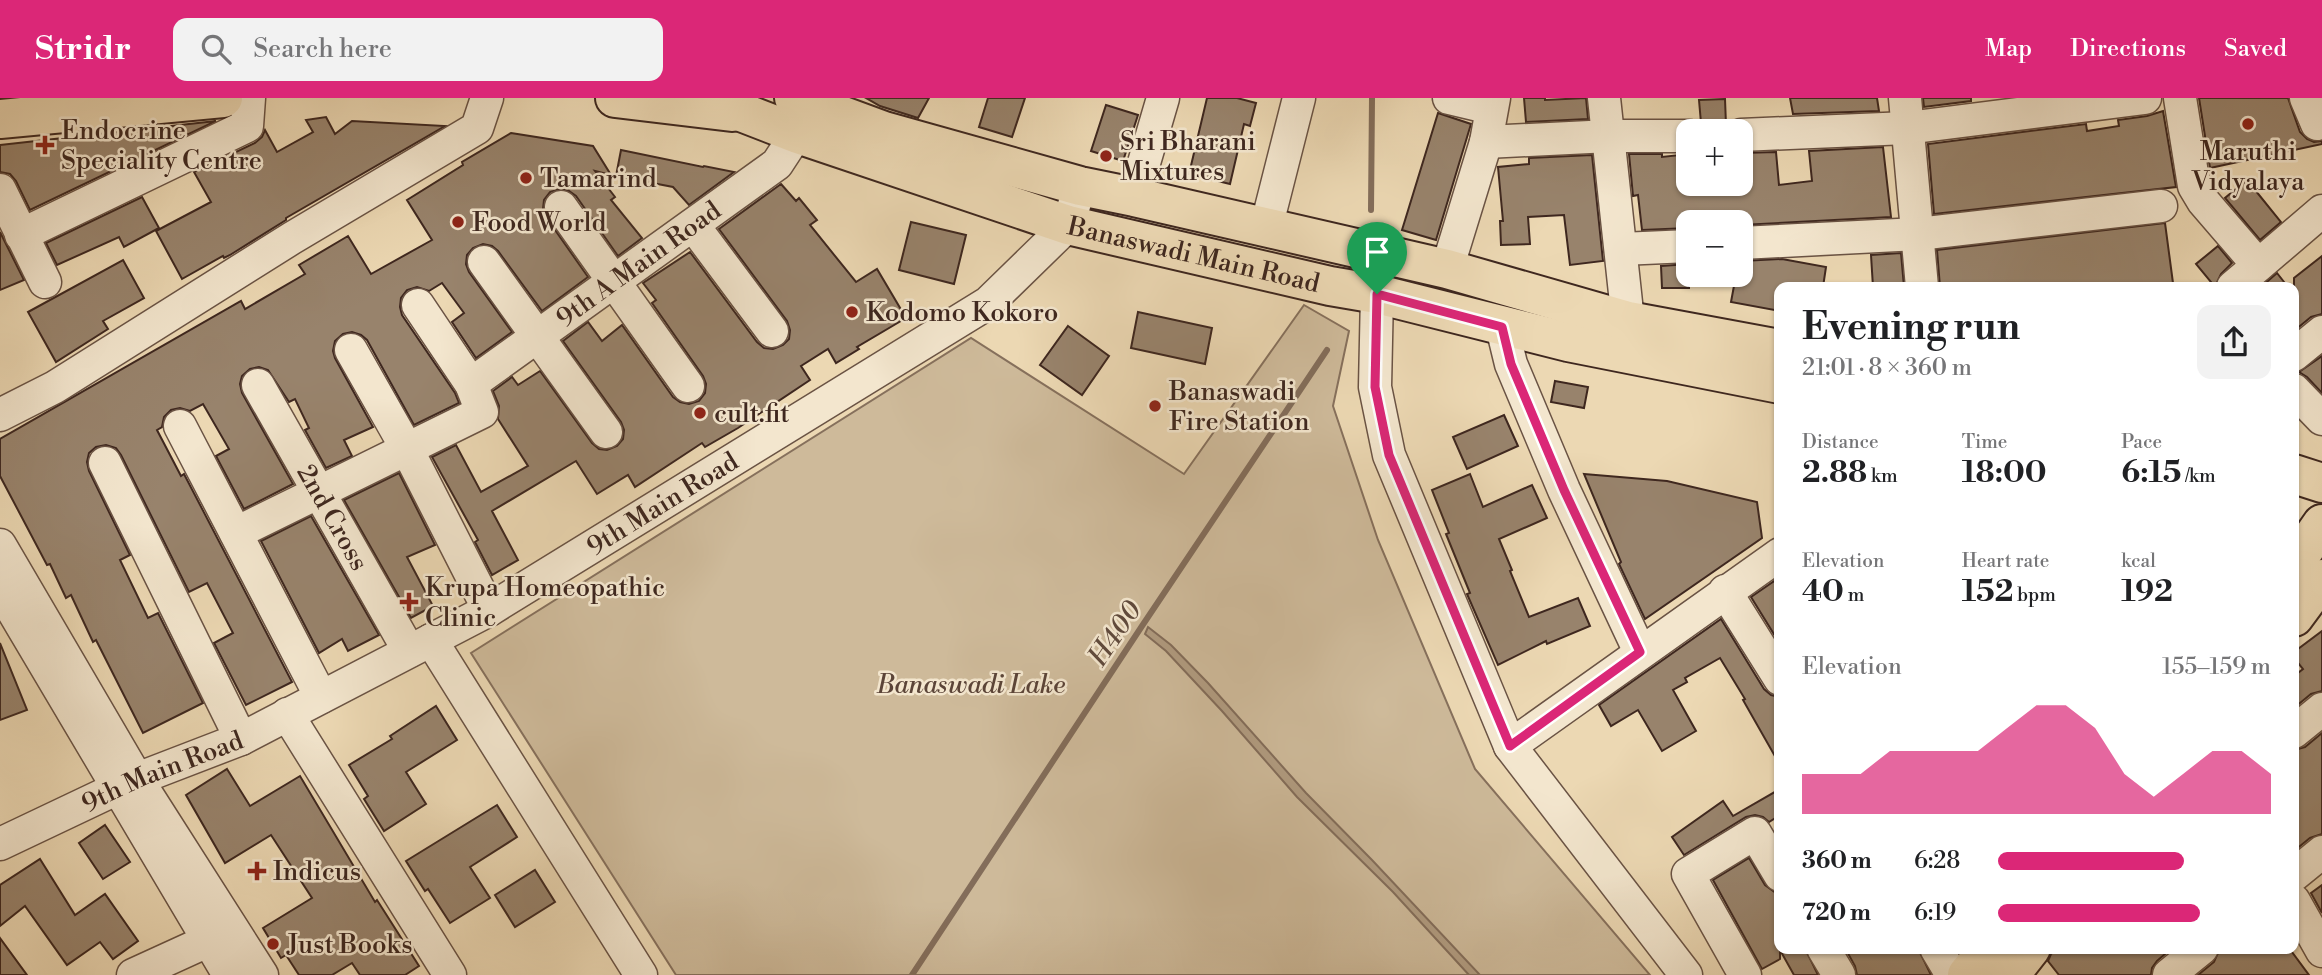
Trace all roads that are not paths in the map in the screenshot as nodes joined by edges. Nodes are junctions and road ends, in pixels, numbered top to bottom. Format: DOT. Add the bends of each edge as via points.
graph roads {
  1 [pos="223,98"];
  2 [pos="249,98"];
  3 [pos="487,98"];
  4 [pos="615,98"];
  5 [pos="705,98"];
  6 [pos="1164,98"];
  7 [pos="1299,98"];
  8 [pos="1449,98"];
  9 [pos="1604,98"];
  10 [pos="2145,98"];
  11 [pos="2180,98"];
  12 [pos="1493,103"];
  13 [pos="806,109"];
  14 [pos="1906,113"];
  15 [pos="744,114"];
  16 [pos="0,119"];
  17 [pos="1753,133"];
  18 [pos="1610,136"];
  19 [pos="1676,136"];
  20 [pos="1486,142"];
  21 [pos="1080,186"];
  22 [pos="0,190"];
  23 [pos="1134,197"];
  24 [pos="2161,206"];
  25 [pos="561,207"];
  26 [pos="2322,211"];
  27 [pos="693,225"];
  28 [pos="1068,225"];
  29 [pos="1266,228"];
  30 [pos="1918,234"];
  31 [pos="21,235"];
  32 [pos="1753,242"];
  33 [pos="1676,247"];
  34 [pos="1621,249"];
  35 [pos="484,262"];
  36 [pos="2258,265"];
  37 [pos="1447,269"];
  38 [pos="613,281"];
  39 [pos="45,282"];
  40 [pos="1922,282"];
  41 [pos="2239,282"];
  42 [pos="1377,294"];
  43 [pos="418,305"];
  44 [pos="1628,321"];
  45 [pos="1502,327"];
  46 [pos="772,331"];
  47 [pos="2322,332"];
  48 [pos="537,335"];
  49 [pos="1774,348"];
  50 [pos="351,350"];
  51 [pos="2299,351"];
  52 [pos="1774,383"];
  53 [pos="471,384"];
  54 [pos="258,385"];
  55 [pos="688,386"];
  56 [pos="2299,395"];
  57 [pos="0,415"];
  58 [pos="2322,419"];
  59 [pos="180,426"];
  60 [pos="606,432"];
  61 [pos="407,449"];
  62 [pos="105,463"];
  63 [pos="2299,476"];
  64 [pos="2322,483"];
  65 [pos="318,492"];
  66 [pos="2299,516"];
  67 [pos="2322,523"];
  68 [pos="236,533"];
  69 [pos="0,545"];
  70 [pos="2299,557"];
  71 [pos="1774,558"];
  72 [pos="2322,579"];
  73 [pos="1725,592"];
  74 [pos="12,608"];
  75 [pos="489,610"];
  76 [pos="2299,610"];
  77 [pos="420,646"];
  78 [pos="1640,652"];
  79 [pos="1774,670"];
  80 [pos="321,697"];
  81 [pos="2322,709"];
  82 [pos="287,715"];
  83 [pos="2299,728"];
  84 [pos="241,739"];
  85 [pos="1510,746"];
  86 [pos="127,784"];
  87 [pos="0,844"];
  88 [pos="2322,852"];
  89 [pos="1774,865"];
  90 [pos="2299,871"];
  91 [pos="2299,910"];
  92 [pos="220,936"];
  93 [pos="2322,951"];
  94 [pos="1827,954"];
  95 [pos="1940,954"];
  96 [pos="2195,954"];
  97 [pos="2015,962"];
  98 [pos="132,975"];
  99 [pos="229,975"];
  100 [pos="262,975"];
  101 [pos="450,975"];
  102 [pos="641,975"];
  103 [pos="1686,975"];
  104 [pos="1745,975"];
  105 [pos="1839,975"];
  106 [pos="1952,975"];
  107 [pos="1967,975"];
  108 [pos="2169,975"];
  1 -- 16 [label="main road"];
  2 -- 31 [label="street" via="247,126"];
  3 -- 57 [label="street" via="477,128 55,387"];
  4 -- 15 [label="main road, Banaswadi Main Road"];
  5 -- 15 [label="main road, Banaswadi Main Road"];
  6 -- 23 [label="street"];
  7 -- 29 [label="street"];
  8 -- 12 [label="street"];
  9 -- 18 [label="street"];
  10 -- 14 [label="street"];
  11 -- 36 [label="street" via="2194,186"];
  12 -- 20 [label="street"];
  13 -- 15 [label="main road, Banaswadi Main Road"];
  13 -- 21 [label="main road, Banaswadi Main Road"];
  13 -- 27 [label="street, 9th A Main Road" via="777,164"];
  13 -- 28 [label="main road, Banaswadi Main Road"];
  14 -- 17 [label="street"];
  14 -- 30 [label="street"];
  18 -- 19 [label="street"];
  18 -- 20 [label="street"];
  18 -- 34 [label="street"];
  20 -- 37 [label="street"];
  21 -- 23 [label="main road, Banaswadi Main Road"];
  21 -- 28 [label="street, 9th Main Road"];
  22 -- 31 [label="street"];
  23 -- 29 [label="main road, Banaswadi Main Road"];
  24 -- 30 [label="street"];
  25 -- 38 [label="street"];
  26 -- 36 [label="street"];
  27 -- 38 [label="street, 9th A Main Road"];
  27 -- 46 [label="street"];
  28 -- 42 [label="main road, Banaswadi Main Road"];
  28 -- 75 [label="street, 9th Main Road" via="988,303"];
  29 -- 37 [label="main road, Banaswadi Main Road"];
  30 -- 32 [label="street"];
  30 -- 40 [label="street"];
  31 -- 39 [label="street"];
  33 -- 34 [label="street"];
  34 -- 44 [label="street"];
  35 -- 48 [label="street"];
  36 -- 41 [label="street"];
  37 -- 44 [label="main road, Banaswadi Main Road"];
  38 -- 48 [label="street, 9th A Main Road"];
  38 -- 55 [label="street"];
  42 -- 45 [label="main road, Banaswadi Main Road"];
  42 -- 85 [label="street" via="1375,387 1389,455"];
  43 -- 53 [label="street"];
  44 -- 49 [label="main road, Banaswadi Main Road"];
  45 -- 52 [label="main road, Banaswadi Main Road"];
  45 -- 78 [label="street" via="1511,364 1564,490"];
  47 -- 51 [label="street"];
  48 -- 53 [label="street, 9th A Main Road"];
  48 -- 60 [label="street"];
  50 -- 61 [label="street"];
  53 -- 61 [label="street" via="482,412"];
  54 -- 65 [label="street, 2nd Cross"];
  56 -- 58 [label="street"];
  59 -- 68 [label="street"];
  61 -- 65 [label="street"];
  61 -- 75 [label="street"];
  62 -- 84 [label="street"];
  63 -- 64 [label="main road"];
  65 -- 68 [label="street"];
  65 -- 77 [label="street, 2nd Cross"];
  66 -- 67 [label="main road"];
  67 -- 70 [label="main road"];
  68 -- 80 [label="street"];
  69 -- 74 [label="street"];
  71 -- 73 [label="street"];
  72 -- 76 [label="main road"];
  73 -- 78 [label="street"];
  73 -- 79 [label="street"];
  74 -- 86 [label="street"];
  75 -- 77 [label="street, 9th Main Road"];
  77 -- 80 [label="street, 9th Main Road"];
  77 -- 102 [label="street, 2nd Cross"];
  78 -- 85 [label="street"];
  80 -- 82 [label="street, 9th Main Road"];
  81 -- 83 [label="street"];
  82 -- 84 [label="street, 9th Main Road"];
  82 -- 101 [label="street"];
  84 -- 86 [label="street, 9th Main Road"];
  85 -- 103 [label="street"];
  86 -- 87 [label="street, 9th Main Road"];
  86 -- 92 [label="street"];
  88 -- 90 [label="street"];
  89 -- 104 [label="street" via="1755,833 1688,874"];
  91 -- 93 [label="street"];
  92 -- 98 [label="street"];
  92 -- 99 [label="street"];
  92 -- 100 [label="street"];
  94 -- 105 [label="street"];
  95 -- 106 [label="street"];
  96 -- 108 [label="street"];
  97 -- 107 [label="main road"];
}
